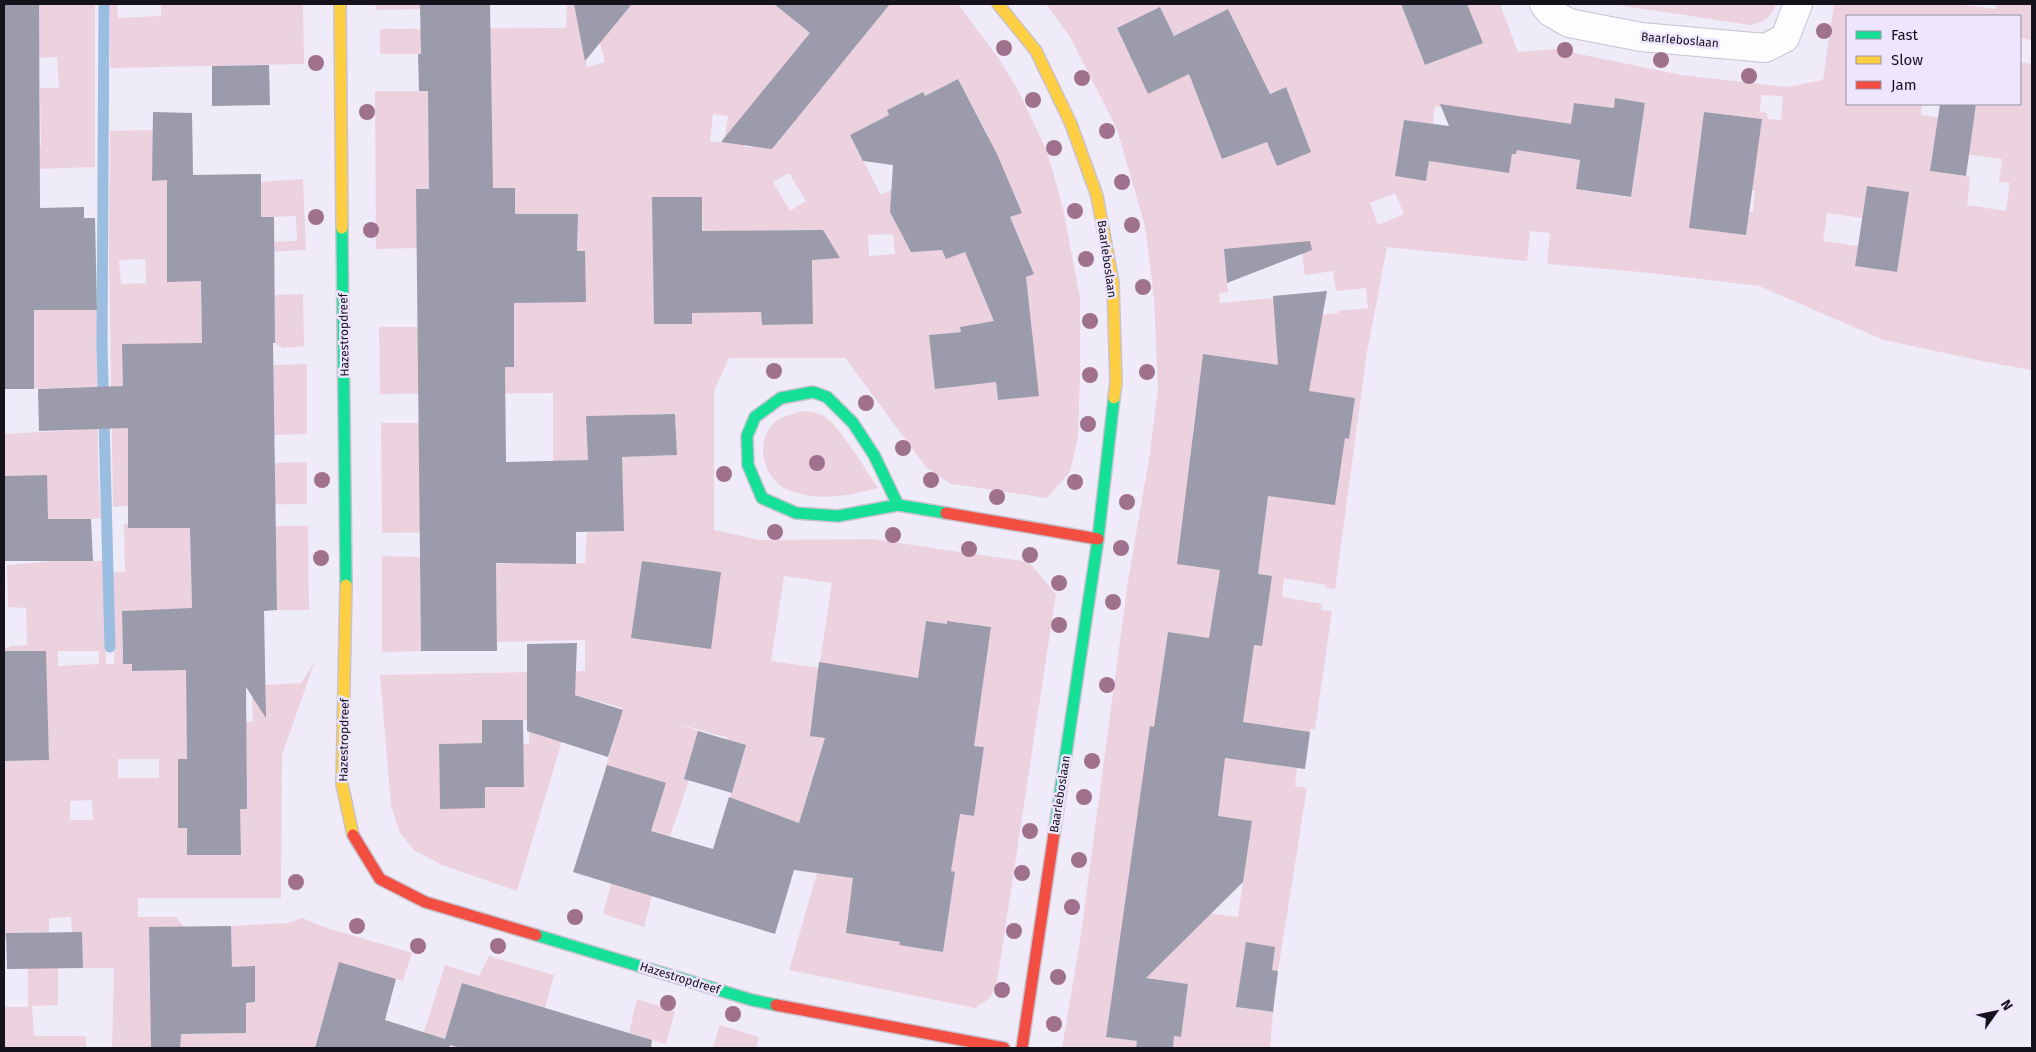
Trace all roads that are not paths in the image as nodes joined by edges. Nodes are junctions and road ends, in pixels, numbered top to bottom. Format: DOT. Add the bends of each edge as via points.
graph roads {
  1 [pos="340,4"];
  2 [pos="998,4"];
  3 [pos="1544,4"];
  4 [pos="1798,4"];
  5 [pos="898,505"];
  6 [pos="1098,539"];
  7 [pos="1004,1048"];
  8 [pos="1022,1048"];
  1 -- 7 [label="street, Hazestropdreef" via="346,596 342,784 351,832 380,879 425,902 752,1000"];
  2 -- 6 [label="street, Baarleboslaan" via="1036,51 1072,124 1097,196 1113,283 1116,383"];
  3 -- 4 [label="street, Baarleboslaan" via="1550,12 1569,23 1641,37 1765,48 1785,38"];
  5 -- 5 [label="street" via="874,455 853,423 828,397 813,392 781,398 755,417 747,436 748,465 762,498 796,513 838,516"];
  5 -- 6 [label="street"];
  6 -- 8 [label="street, Baarleboslaan"];
}
